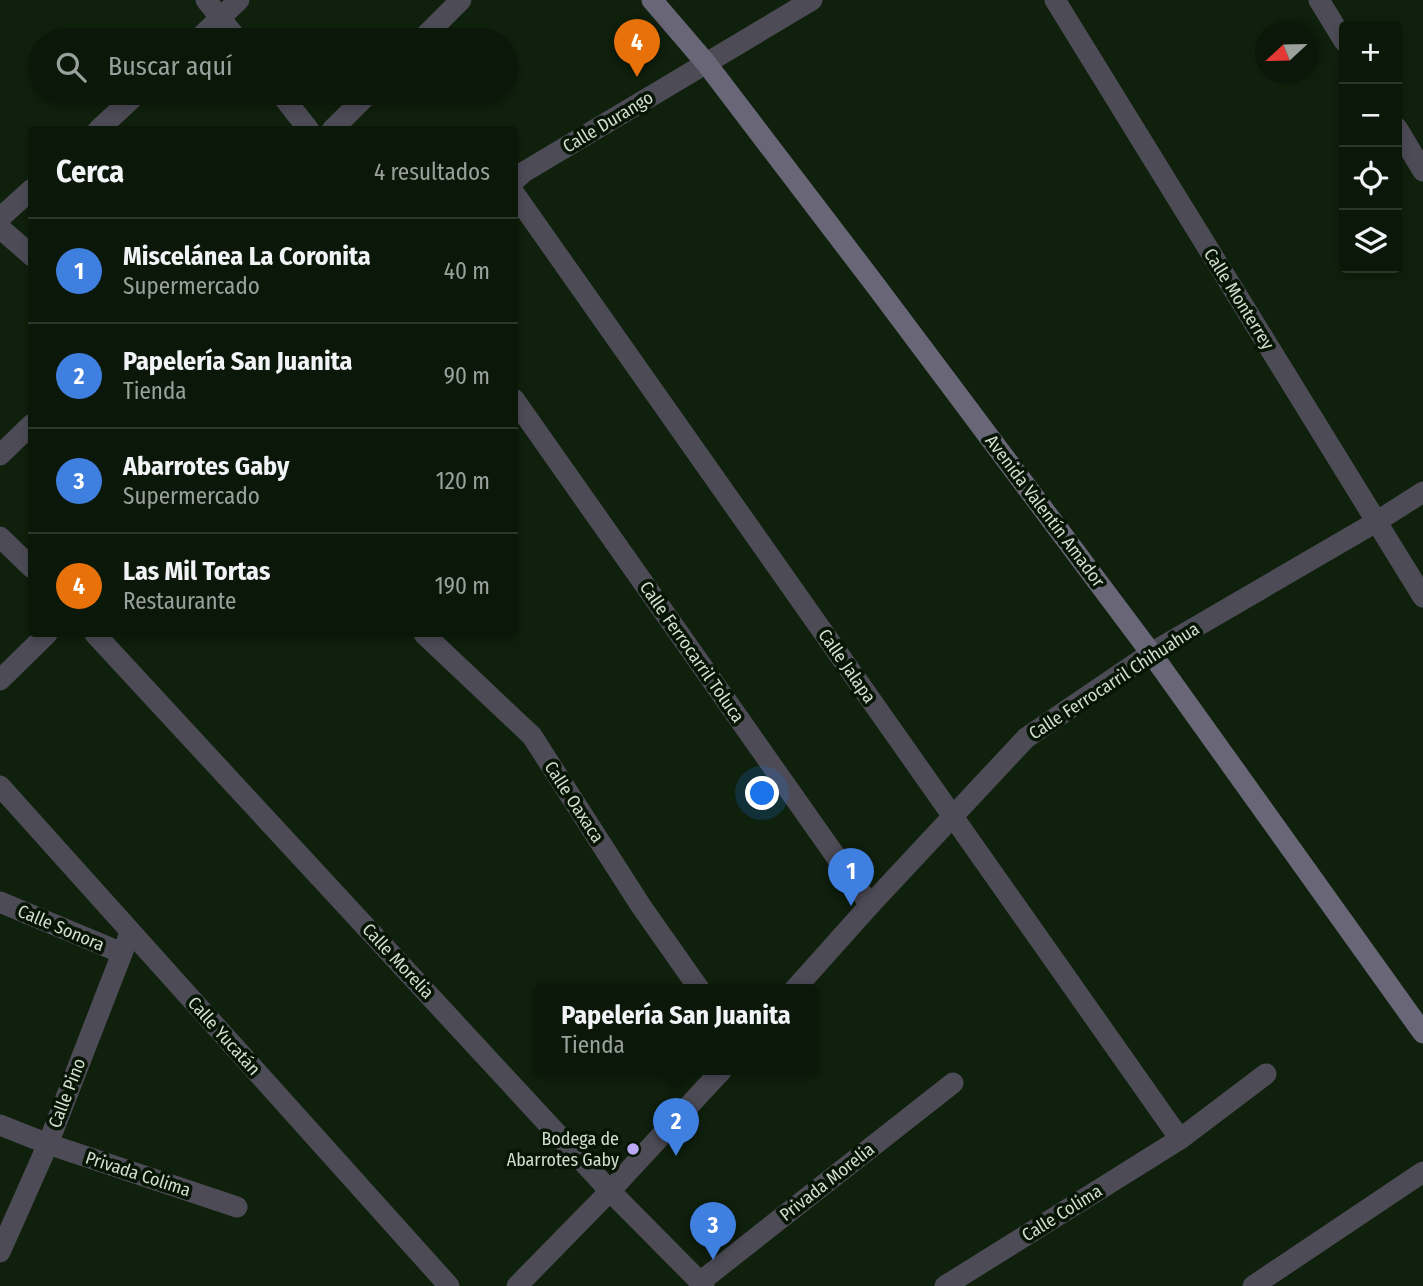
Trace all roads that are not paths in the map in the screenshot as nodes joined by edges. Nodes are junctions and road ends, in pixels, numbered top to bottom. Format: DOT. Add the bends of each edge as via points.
graph roads {
  1 [pos="206,0"];
  2 [pos="239,0"];
  3 [pos="461,0"];
  4 [pos="652,0"];
  5 [pos="812,0"];
  6 [pos="1055,0"];
  7 [pos="1319,0"];
  8 [pos="221,19"];
  9 [pos="211,28"];
  10 [pos="228,28"];
  11 [pos="433,28"];
  12 [pos="1339,33"];
  13 [pos="706,63"];
  14 [pos="125,105"];
  15 [pos="289,105"];
  16 [pos="357,105"];
  17 [pos="102,126"];
  18 [pos="306,126"];
  19 [pos="336,126"];
  20 [pos="1402,136"];
  21 [pos="1423,171"];
  22 [pos="518,177"];
  23 [pos="28,193"];
  24 [pos="518,199"];
  25 [pos="0,218"];
  26 [pos="0,228"];
  27 [pos="28,252"];
  28 [pos="518,405"];
  29 [pos="28,428"];
  30 [pos="0,455"];
  31 [pos="1423,492"];
  32 [pos="1376,522"];
  33 [pos="0,537"];
  34 [pos="28,564"];
  35 [pos="1423,597"];
  36 [pos="44,637"];
  37 [pos="98,637"];
  38 [pos="427,637"];
  39 [pos="1151,653"];
  40 [pos="0,680"];
  41 [pos="0,786"];
  42 [pos="951,816"];
  43 [pos="0,902"];
  44 [pos="870,905"];
  45 [pos="130,933"];
  46 [pos="122,953"];
  47 [pos="696,984"];
  48 [pos="799,984"];
  49 [pos="1423,1033"];
  50 [pos="1266,1074"];
  51 [pos="717,1075"];
  52 [pos="953,1083"];
  53 [pos="0,1125"];
  54 [pos="1180,1139"];
  55 [pos="48,1144"];
  56 [pos="1423,1171"];
  57 [pos="610,1191"];
  58 [pos="237,1207"];
  59 [pos="0,1252"];
  60 [pos="702,1284"];
  61 [pos="449,1286"];
  62 [pos="517,1286"];
  63 [pos="945,1286"];
  64 [pos="1252,1286"];
  1 -- 8 [label="street"];
  2 -- 8 [label="street"];
  3 -- 11 [label="street"];
  4 -- 13 [label="street, Avenida Valentín Amador"];
  5 -- 13 [label="street, Calle Durango"];
  6 -- 32 [label="street, Calle Monterrey"];
  7 -- 12 [label="street"];
  8 -- 9 [label="street"];
  8 -- 10 [label="street"];
  13 -- 22 [label="street, Calle Durango"];
  13 -- 39 [label="street, Avenida Valentín Amador"];
  14 -- 17 [label="street"];
  15 -- 18 [label="street"];
  16 -- 19 [label="street"];
  20 -- 21 [label="street"];
  23 -- 25 [label="street"];
  24 -- 42 [label="street, Calle Jalapa"];
  26 -- 27 [label="street"];
  28 -- 44 [label="street, Calle Ferrocarril Toluca"];
  29 -- 30 [label="street"];
  31 -- 32 [label="street, Calle Ferrocarril Chihuahua"];
  32 -- 35 [label="street, Calle Monterrey"];
  32 -- 39 [label="street, Calle Ferrocarril Chihuahua"];
  33 -- 34 [label="street"];
  36 -- 40 [label="street"];
  37 -- 57 [label="street, Calle Morelia"];
  38 -- 47 [label="street, Calle Oaxaca" via="532,736"];
  39 -- 42 [label="street, Calle Ferrocarril Chihuahua" via="1026,738"];
  39 -- 49 [label="street, Avenida Valentín Amador"];
  41 -- 45 [label="street, Calle Yucatán"];
  42 -- 44 [label="street, Calle Ferrocarril Chihuahua"];
  42 -- 54 [label="street, Calle Jalapa"];
  43 -- 46 [label="street, Calle Sonora"];
  44 -- 48 [label="street, Calle Ferrocarril Chihuahua"];
  45 -- 46 [label="street, Calle Pino"];
  45 -- 61 [label="street, Calle Yucatán"];
  46 -- 55 [label="street, Calle Pino"];
  50 -- 54 [label="street"];
  51 -- 57 [label="street"];
  52 -- 60 [label="street, Privada Morelia"];
  53 -- 55 [label="street, Privada Colima"];
  54 -- 63 [label="street, Calle Colima"];
  55 -- 58 [label="street, Privada Colima"];
  55 -- 59 [label="street, Calle Pino"];
  56 -- 64 [label="street"];
  57 -- 60 [label="street, Calle Morelia"];
  57 -- 62 [label="street"];
}
